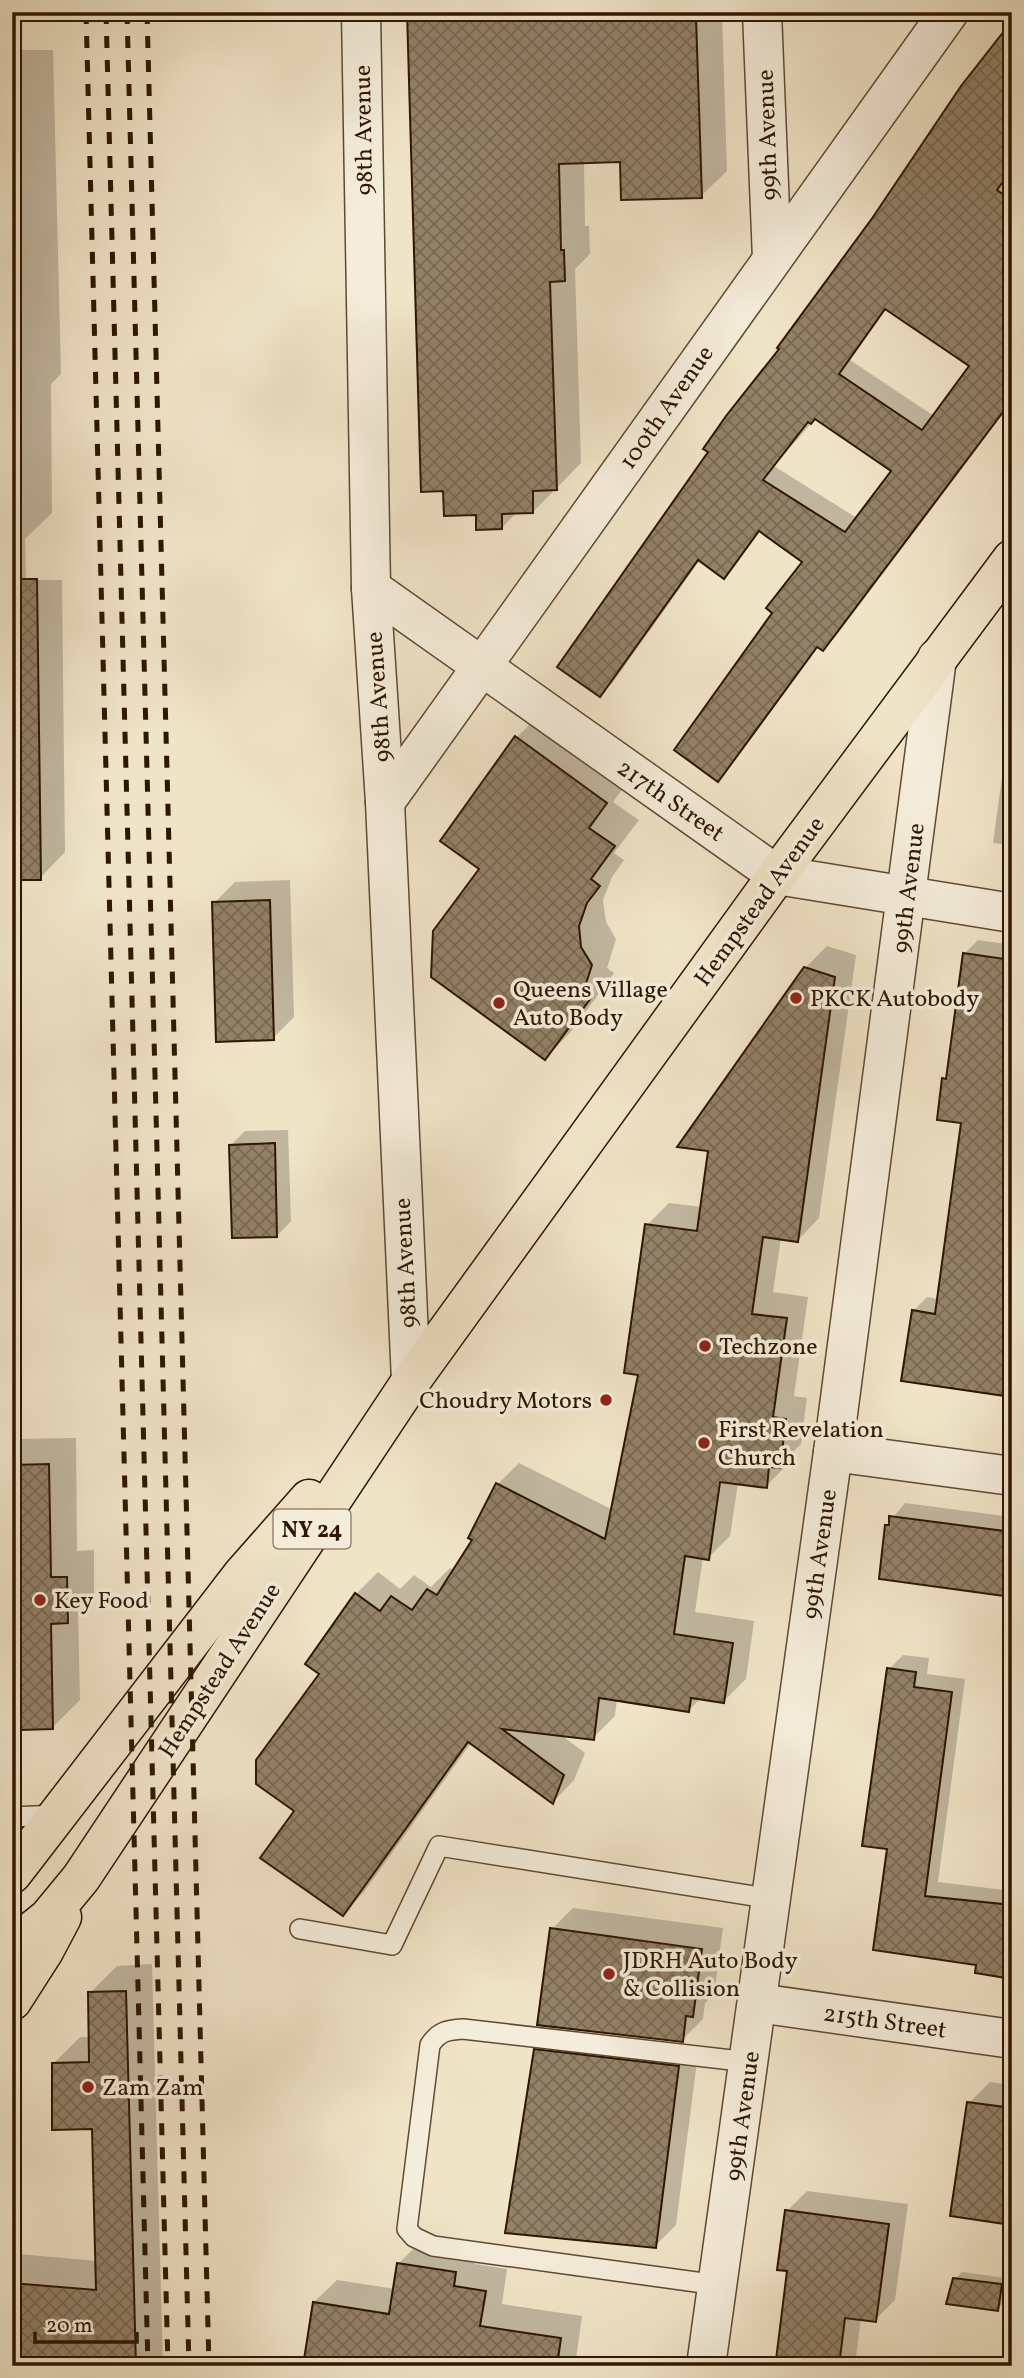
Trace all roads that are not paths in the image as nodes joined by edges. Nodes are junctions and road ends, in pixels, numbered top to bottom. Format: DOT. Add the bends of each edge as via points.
graph roads {
  1 [pos="361,12"];
  2 [pos="762,12"];
  3 [pos="948,12"];
  4 [pos="772,258"];
  5 [pos="1012,559"];
  6 [pos="371,588"];
  7 [pos="937,658"];
  8 [pos="482,666"];
  9 [pos="385,802"];
  10 [pos="777,875"];
  11 [pos="907,898"];
  12 [pos="1012,913"];
  13 [pos="411,1381"];
  14 [pos="833,1452"];
  15 [pos="1012,1476"];
  16 [pos="58,1815"];
  17 [pos="12,1817"];
  18 [pos="12,1874"];
  19 [pos="81,1878"];
  20 [pos="772,1899"];
  21 [pos="300,1929"];
  22 [pos="12,1947"];
  23 [pos="12,2001"];
  24 [pos="758,2003"];
  25 [pos="1012,2039"];
  26 [pos="749,2062"];
  27 [pos="718,2285"];
  28 [pos="706,2366"];
  1 -- 6 [label="street, 98th Avenue"];
  2 -- 4 [label="street, 99th Avenue"];
  3 -- 4 [label="street, 100th Avenue"];
  4 -- 8 [label="street, 100th Avenue"];
  5 -- 7 [label="main road, Hempstead Avenue / NY 24"];
  6 -- 8 [label="street, 217th Street"];
  6 -- 9 [label="street, 98th Avenue"];
  7 -- 10 [label="main road, Hempstead Avenue / NY 24"];
  7 -- 11 [label="street, 99th Avenue"];
  8 -- 9 [label="street, 100th Avenue"];
  8 -- 10 [label="street, 217th Street"];
  9 -- 13 [label="street, 98th Avenue"];
  10 -- 11 [label="street, 217th Street"];
  10 -- 13 [label="main road, Hempstead Avenue / NY 24"];
  11 -- 12 [label="street, 217th Street"];
  11 -- 14 [label="street, 99th Avenue"];
  13 -- 16 [label="main road, Hempstead Avenue / NY 24" via="242,1575"];
  13 -- 19 [label="main road, Hempstead Avenue / NY 24"];
  14 -- 15 [label="street"];
  14 -- 20 [label="street, 99th Avenue"];
  16 -- 17 [label="lane"];
  16 -- 18 [label="main road, Hempstead Avenue / NY 24"];
  19 -- 22 [label="main road, Hempstead Avenue" via="48,1918"];
  19 -- 23 [label="main road, NY 24"];
  20 -- 21 [label="lane" via="439,1846 391,1945"];
  20 -- 24 [label="street, 99th Avenue"];
  24 -- 25 [label="street, 215th Street"];
  24 -- 26 [label="street, 99th Avenue"];
  26 -- 27 [label="street, 99th Avenue"];
  26 -- 27 [label="lane" via="463,2029 436,2035 430,2045 407,2229 414,2237 433,2246"];
  27 -- 28 [label="street, 99th Avenue"];
}
